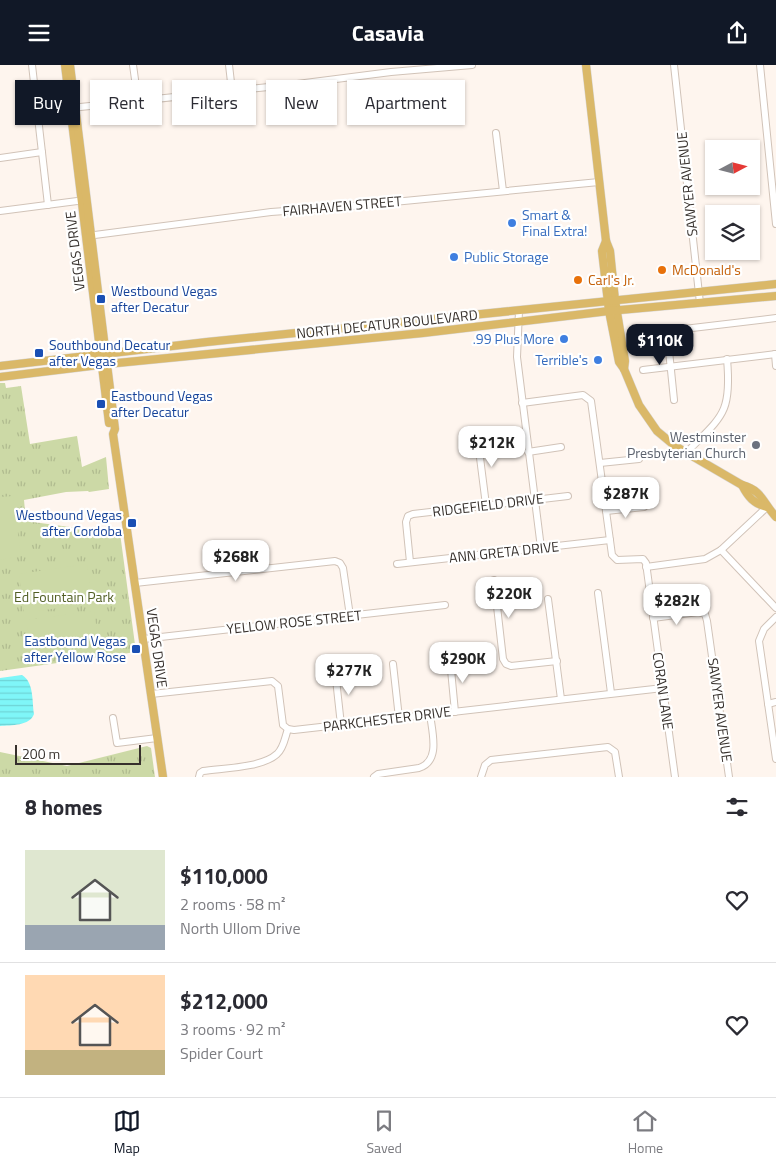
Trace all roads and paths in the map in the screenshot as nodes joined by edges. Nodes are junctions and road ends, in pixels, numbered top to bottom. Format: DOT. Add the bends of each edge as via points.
graph roads {
  1 [pos="32,65"];
  2 [pos="65,65"];
  3 [pos="70,65"];
  4 [pos="133,65"];
  5 [pos="229,65"];
  6 [pos="369,65"];
  7 [pos="472,65"];
  8 [pos="586,65"];
  9 [pos="674,65"];
  10 [pos="760,65"];
  11 [pos="370,74"];
  12 [pos="68,80"];
  13 [pos="71,80"];
  14 [pos="135,80"];
  15 [pos="231,80"];
  16 [pos="256,88"];
  17 [pos="75,125"];
  18 [pos="496,133"];
  19 [pos="42,152"];
  20 [pos="0,158"];
  21 [pos="599,182"];
  22 [pos="503,191"];
  23 [pos="84,200"];
  24 [pos="48,205"];
  25 [pos="0,211"];
  26 [pos="776,224"];
  27 [pos="88,236"];
  28 [pos="776,285"];
  29 [pos="699,293"];
  30 [pos="776,296"];
  31 [pos="611,300"];
  32 [pos="700,303"];
  33 [pos="519,311"];
  34 [pos="612,311"];
  35 [pos="776,318"];
  36 [pos="422,320"];
  37 [pos="518,322"];
  38 [pos="323,331"];
  39 [pos="423,333"];
  40 [pos="205,342"];
  41 [pos="324,342"];
  42 [pos="102,353"];
  43 [pos="775,354"];
  44 [pos="206,355"];
  45 [pos="727,359"];
  46 [pos="104,364"];
  47 [pos="0,366"];
  48 [pos="776,366"];
  49 [pos="670,367"];
  50 [pos="643,370"];
  51 [pos="0,377"];
  52 [pos="674,399"];
  53 [pos="522,403"];
  54 [pos="477,434"];
  55 [pos="561,447"];
  56 [pos="528,452"];
  57 [pos="686,453"];
  58 [pos="639,459"];
  59 [pos="600,463"];
  60 [pos="568,496"];
  61 [pos="534,500"];
  62 [pos="486,505"];
  63 [pos="644,507"];
  64 [pos="767,507"];
  65 [pos="606,511"];
  66 [pos="776,517"];
  67 [pos="610,540"];
  68 [pos="541,548"];
  69 [pos="721,550"];
  70 [pos="410,563"];
  71 [pos="397,564"];
  72 [pos="646,567"];
  73 [pos="494,580"];
  74 [pos="135,583"];
  75 [pos="598,593"];
  76 [pos="548,599"];
  77 [pos="445,605"];
  78 [pos="776,608"];
  79 [pos="350,616"];
  80 [pos="776,617"];
  81 [pos="653,618"];
  82 [pos="143,639"];
  83 [pos="450,659"];
  84 [pos="556,661"];
  85 [pos="393,664"];
  86 [pos="335,670"];
  87 [pos="662,688"];
  88 [pos="611,693"];
  89 [pos="151,694"];
  90 [pos="561,699"];
  91 [pos="768,703"];
  92 [pos="776,703"];
  93 [pos="456,711"];
  94 [pos="430,714"];
  95 [pos="113,718"];
  96 [pos="399,718"];
  97 [pos="342,725"];
  98 [pos="288,729"];
  99 [pos="157,738"];
  100 [pos="776,759"];
  101 [pos="200,775"];
  102 [pos="162,777"];
  103 [pos="374,777"];
  104 [pos="481,777"];
  105 [pos="619,777"];
  106 [pos="675,777"];
  107 [pos="729,777"];
  1 -- 19 [label="street"];
  2 -- 12 [label="main road, VEGAS DRIVE"];
  3 -- 13 [label="main road, VEGAS DRIVE"];
  4 -- 14 [label="street"];
  5 -- 15 [label="street"];
  6 -- 11 [label="street"];
  7 -- 11 [label="street"];
  8 -- 21 [label="main road"];
  9 -- 29 [label="street, SAWYER AVENUE"];
  10 -- 26 [label="street"];
  11 -- 16 [label="street"];
  17 -- 23 [label="main road, VEGAS DRIVE"];
  18 -- 22 [label="street"];
  19 -- 20 [label="street"];
  19 -- 24 [label="street"];
  21 -- 22 [label="street, FAIRHAVEN STREET"];
  21 -- 31 [label="main road" via="606,241 602,251"];
  22 -- 27 [label="street, FAIRHAVEN STREET" via="271,212"];
  23 -- 24 [label="street"];
  23 -- 27 [label="main road, VEGAS DRIVE"];
  24 -- 25 [label="street"];
  27 -- 42 [label="main road, VEGAS DRIVE"];
  28 -- 29 [label="main road, NORTH DECATUR BOULEVARD"];
  29 -- 31 [label="main road, NORTH DECATUR BOULEVARD"];
  29 -- 32 [label="street, SAWYER AVENUE"];
  30 -- 32 [label="main road, NORTH DECATUR BOULEVARD"];
  31 -- 33 [label="main road, NORTH DECATUR BOULEVARD"];
  31 -- 34 [label="main road"];
  32 -- 34 [label="main road, NORTH DECATUR BOULEVARD"];
  33 -- 36 [label="main road, NORTH DECATUR BOULEVARD"];
  33 -- 37 [label="street"];
  34 -- 37 [label="main road, NORTH DECATUR BOULEVARD"];
  34 -- 57 [label="main road" via="619,362 631,390 651,424"];
  35 -- 49 [label="street" via="667,331"];
  36 -- 38 [label="main road, NORTH DECATUR BOULEVARD"];
  36 -- 39 [label="main road"];
  37 -- 39 [label="main road, NORTH DECATUR BOULEVARD"];
  37 -- 53 [label="street" via="516,357"];
  38 -- 40 [label="main road, NORTH DECATUR BOULEVARD"];
  38 -- 41 [label="main road"];
  39 -- 41 [label="main road, NORTH DECATUR BOULEVARD"];
  40 -- 42 [label="main road, NORTH DECATUR BOULEVARD"];
  40 -- 44 [label="main road"];
  41 -- 44 [label="main road, NORTH DECATUR BOULEVARD"];
  42 -- 46 [label="main road, VEGAS DRIVE"];
  42 -- 47 [label="main road, NORTH DECATUR BOULEVARD"];
  43 -- 45 [label="street"];
  43 -- 48 [label="street"];
  44 -- 46 [label="main road, NORTH DECATUR BOULEVARD"];
  45 -- 49 [label="street"];
  45 -- 57 [label="street" via="729,389 726,407"];
  46 -- 51 [label="main road, NORTH DECATUR BOULEVARD"];
  46 -- 74 [label="main road, VEGAS DRIVE"];
  49 -- 50 [label="street"];
  49 -- 52 [label="street"];
  53 -- 56 [label="street"];
  53 -- 59 [label="street" via="588,397"];
  54 -- 62 [label="street"];
  55 -- 56 [label="street"];
  56 -- 61 [label="street"];
  57 -- 64 [label="main road" via="742,485 758,505"];
  58 -- 59 [label="street"];
  59 -- 65 [label="street"];
  60 -- 61 [label="street, RIDGEFIELD DRIVE"];
  61 -- 62 [label="street, RIDGEFIELD DRIVE"];
  61 -- 68 [label="street"];
  62 -- 70 [label="street, RIDGEFIELD DRIVE" via="408,516"];
  63 -- 65 [label="street"];
  64 -- 66 [label="main road"];
  64 -- 69 [label="street"];
  65 -- 67 [label="street"];
  67 -- 68 [label="street, ANN GRETA DRIVE"];
  67 -- 72 [label="street" via="614,558 644,559"];
  68 -- 70 [label="street, ANN GRETA DRIVE"];
  69 -- 72 [label="street" via="705,559"];
  69 -- 78 [label="street"];
  70 -- 71 [label="street, ANN GRETA DRIVE"];
  72 -- 81 [label="street, CORAN LANE"];
  73 -- 84 [label="street" via="506,664"];
  74 -- 79 [label="street" via="336,561 343,568"];
  74 -- 82 [label="main road, VEGAS DRIVE"];
  75 -- 88 [label="street"];
  76 -- 84 [label="street"];
  77 -- 79 [label="street, YELLOW ROSE STREET"];
  79 -- 82 [label="street, YELLOW ROSE STREET"];
  80 -- 91 [label="street" via="764,629 759,641"];
  81 -- 87 [label="street, CORAN LANE"];
  81 -- 107 [label="street, SAWYER AVENUE" via="698,612 705,614"];
  82 -- 89 [label="main road, VEGAS DRIVE"];
  83 -- 93 [label="street"];
  84 -- 90 [label="street"];
  85 -- 96 [label="street"];
  86 -- 97 [label="street"];
  87 -- 88 [label="street, PARKCHESTER DRIVE"];
  87 -- 106 [label="street, CORAN LANE"];
  88 -- 90 [label="street, PARKCHESTER DRIVE"];
  89 -- 98 [label="street" via="272,681 278,685 283,725"];
  89 -- 99 [label="main road, VEGAS DRIVE"];
  90 -- 93 [label="street, PARKCHESTER DRIVE"];
  91 -- 92 [label="street"];
  91 -- 100 [label="street"];
  93 -- 94 [label="street, PARKCHESTER DRIVE"];
  94 -- 96 [label="street, PARKCHESTER DRIVE"];
  94 -- 103 [label="street" via="434,753 430,762 419,768"];
  95 -- 99 [label="street" via="117,743"];
  96 -- 97 [label="street, PARKCHESTER DRIVE"];
  97 -- 98 [label="street, PARKCHESTER DRIVE"];
  98 -- 101 [label="street" via="277,754 264,763 203,771"];
  99 -- 102 [label="main road, VEGAS DRIVE"];
  104 -- 105 [label="street" via="485,765 491,760 608,747 615,752"];
}
